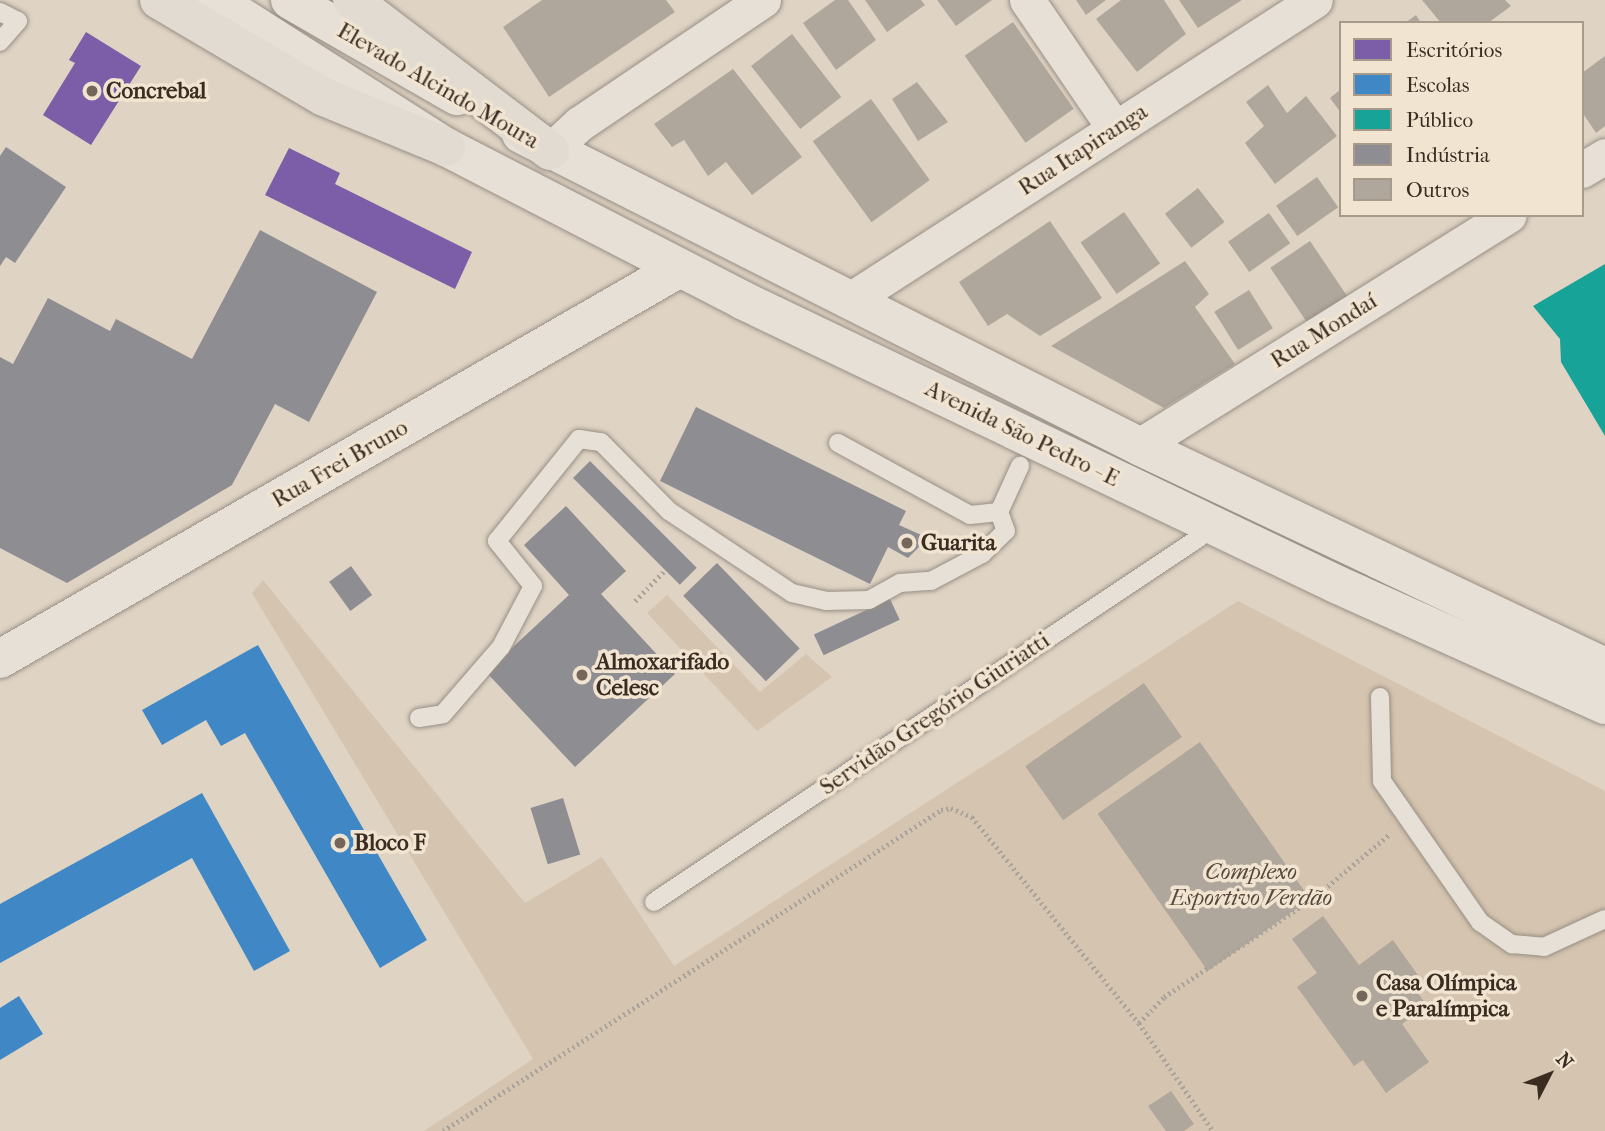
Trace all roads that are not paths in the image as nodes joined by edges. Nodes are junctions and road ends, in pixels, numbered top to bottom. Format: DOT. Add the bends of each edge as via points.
graph roads {
  1 [pos="159,0"];
  2 [pos="215,0"];
  3 [pos="290,0"];
  4 [pos="352,0"];
  5 [pos="763,0"];
  6 [pos="1027,0"];
  7 [pos="1315,0"];
  8 [pos="0,12"];
  9 [pos="0,43"];
  10 [pos="1115,129"];
  11 [pos="446,147"];
  12 [pos="550,151"];
  13 [pos="1605,156"];
  14 [pos="1584,169"];
  15 [pos="1506,217"];
  16 [pos="680,268"];
  17 [pos="850,300"];
  18 [pos="838,443"];
  19 [pos="1139,446"];
  20 [pos="1020,466"];
  21 [pos="999,512"];
  22 [pos="1214,527"];
  23 [pos="0,659"];
  24 [pos="1605,667"];
  25 [pos="1380,697"];
  26 [pos="1605,705"];
  27 [pos="419,718"];
  28 [pos="654,902"];
  29 [pos="1605,919"];
  1 -- 11 [label="highway" via="324,97"];
  2 -- 11 [label="main road, Elevado Alcindo Moura"];
  3 -- 12 [label="main road, Elevado Alcindo Moura"];
  4 -- 12 [label="highway"];
  5 -- 12 [label="street" via="579,124"];
  6 -- 10 [label="street"];
  7 -- 10 [label="street, Rua Itapiranga"];
  8 -- 9 [label="lane" via="18,21"];
  10 -- 17 [label="street, Rua Itapiranga"];
  11 -- 16 [label="main road, Avenida São Pedro - E"];
  12 -- 17 [label="main road, Avenida São Pedro - E"];
  13 -- 14 [label="street"];
  15 -- 19 [label="street, Rua Mondaí"];
  16 -- 22 [label="main road, Avenida São Pedro - E"];
  16 -- 23 [label="main road, Rua Frei Bruno"];
  17 -- 19 [label="main road, Avenida São Pedro - E"];
  18 -- 21 [label="lane" via="970,515"];
  19 -- 24 [label="main road, Avenida São Pedro - E"];
  20 -- 21 [label="lane"];
  21 -- 27 [label="lane" via="1006,531 982,554 931,582 900,583 869,600 825,601 792,593 669,511 601,442 579,439 497,541 533,586 501,647 443,714"];
  22 -- 26 [label="main road, Avenida São Pedro - E"];
  22 -- 28 [label="lane, Servidão Gregório Giuriatti"];
  25 -- 29 [label="lane" via="1382,781 1480,922 1512,944 1544,947"];
}
